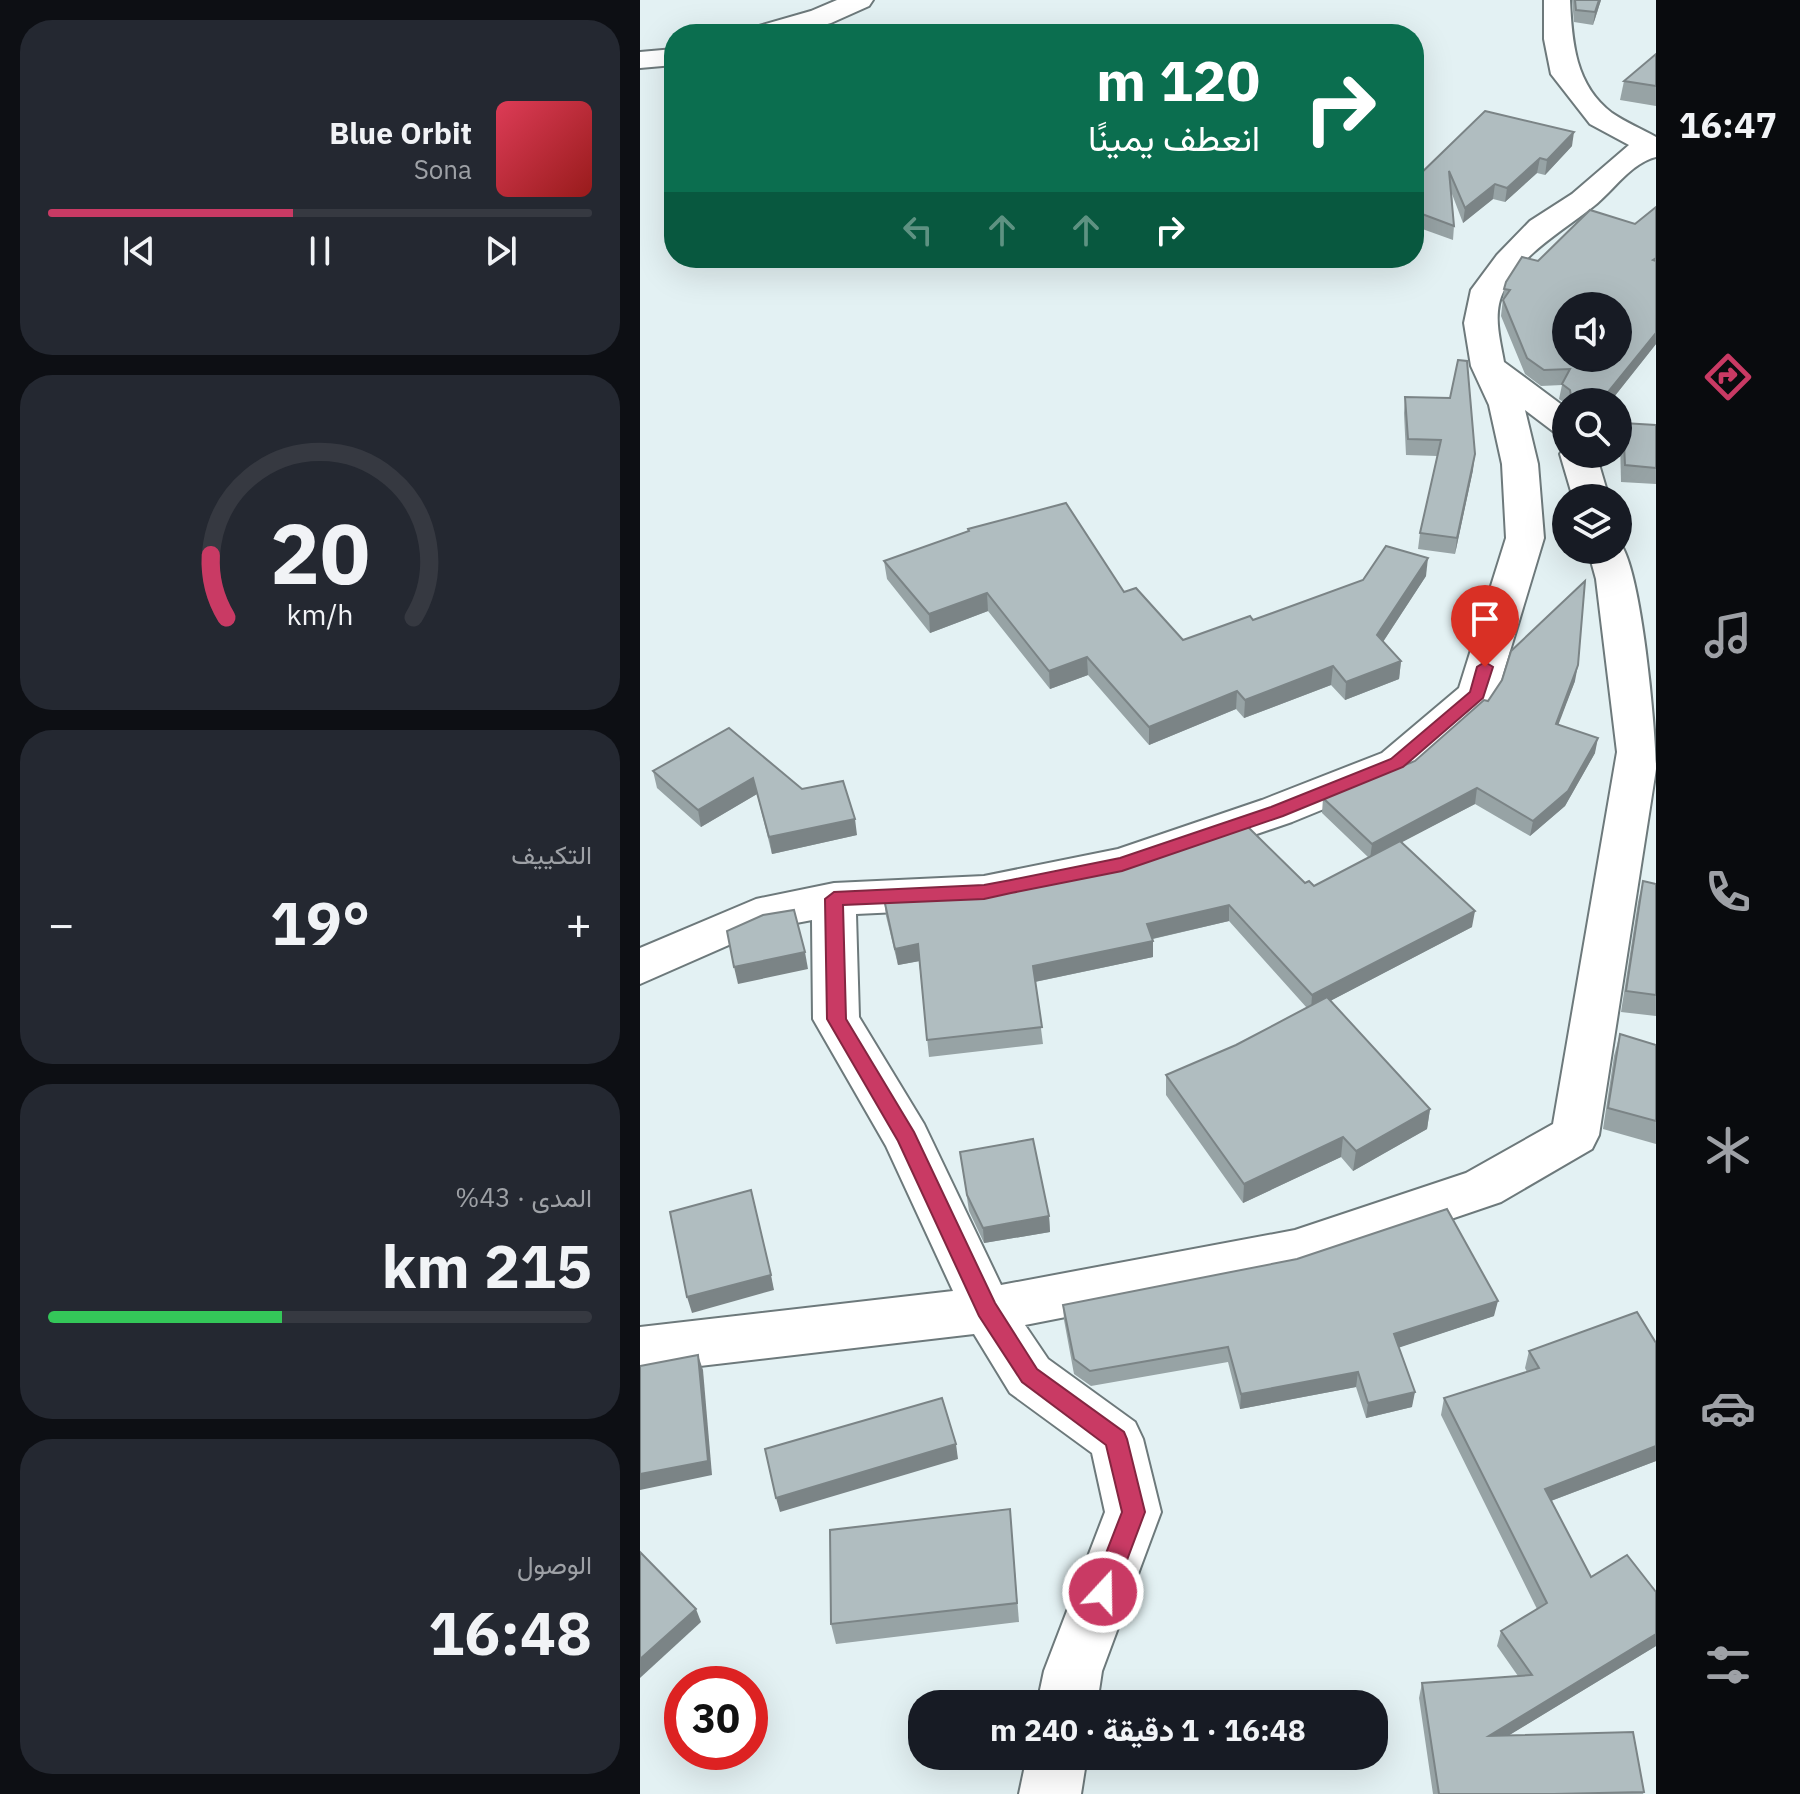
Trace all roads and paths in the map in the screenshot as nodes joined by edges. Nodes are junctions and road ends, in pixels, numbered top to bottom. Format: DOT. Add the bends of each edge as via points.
graph roads {
  1 [pos="860,0"];
  2 [pos="1557,0"];
  3 [pos="797,24"];
  4 [pos="664,58"];
  5 [pos="640,60"];
  6 [pos="1656,148"];
  7 [pos="1488,366"];
  8 [pos="1552,414"];
  9 [pos="1611,564"];
  10 [pos="834,899"];
  11 [pos="640,967"];
  12 [pos="987,1310"];
  13 [pos="640,1350"];
  14 [pos="1070,1690"];
  15 [pos="1054,1770"];
  16 [pos="1050,1794"];
  1 -- 3 [label="street"];
  2 -- 6 [label="street" via="1565,74 1600,118"];
  4 -- 5 [label="street"];
  6 -- 7 [label="street" via="1634,153 1583,200 1541,228 1508,262 1487,290 1480,323"];
  7 -- 8 [label="street"];
  7 -- 10 [label="street" via="1506,405 1520,464 1525,538 1477,694 1397,763 1122,864 984,892"];
  9 -- 12 [label="street" via="1638,752 1575,1135 1483,1188 1295,1251"];
  10 -- 11 [label="street" via="756,915"];
  10 -- 12 [label="street" via="836,1019 907,1138"];
  12 -- 13 [label="street"];
  12 -- 14 [label="street" via="1029,1376 1116,1439 1133,1512"];
  15 -- 16 [label="street"];
}
